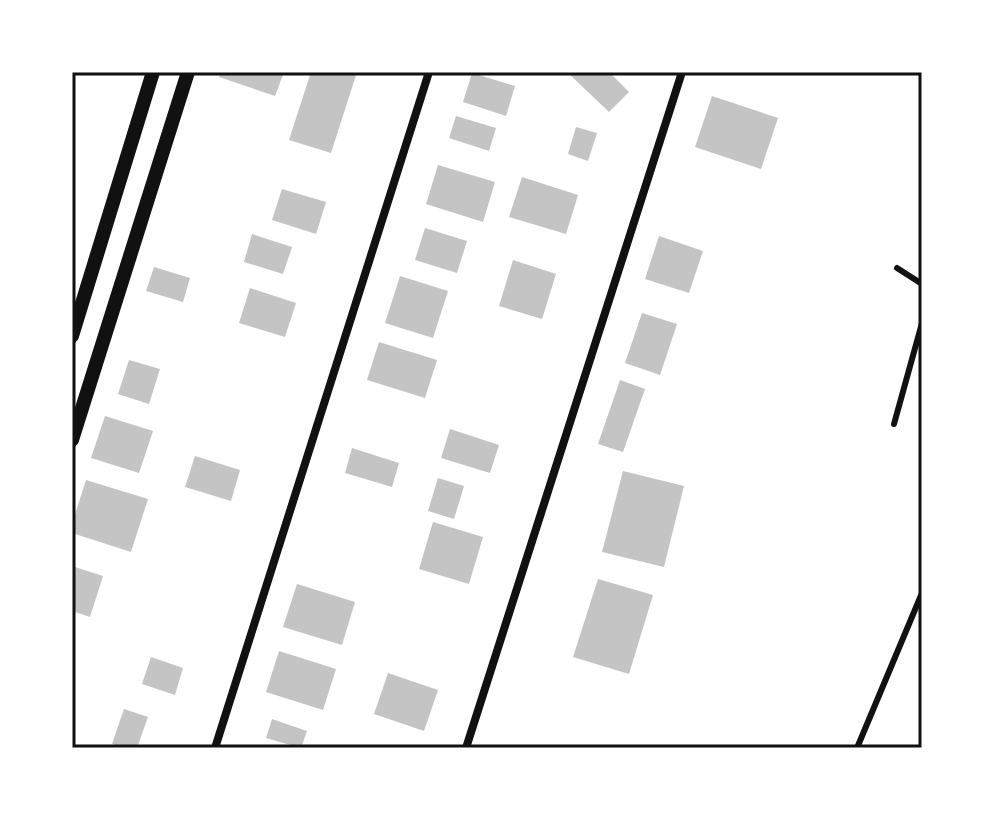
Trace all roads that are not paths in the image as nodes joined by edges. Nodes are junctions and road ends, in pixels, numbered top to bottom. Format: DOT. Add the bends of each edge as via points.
graph roads {
  1 [pos="153,72"];
  2 [pos="188,72"];
  3 [pos="429,72"];
  4 [pos="682,72"];
  5 [pos="897,268"];
  6 [pos="922,284"];
  7 [pos="922,323"];
  8 [pos="72,336"];
  9 [pos="894,424"];
  10 [pos="72,440"];
  11 [pos="922,593"];
  12 [pos="215,748"];
  13 [pos="466,748"];
  14 [pos="857,748"];
  1 -- 8 [label="street"];
  2 -- 10 [label="street"];
  3 -- 12 [label="street"];
  4 -- 13 [label="street"];
  5 -- 6 [label="lane"];
  7 -- 9 [label="lane"];
  11 -- 14 [label="lane"];
}
